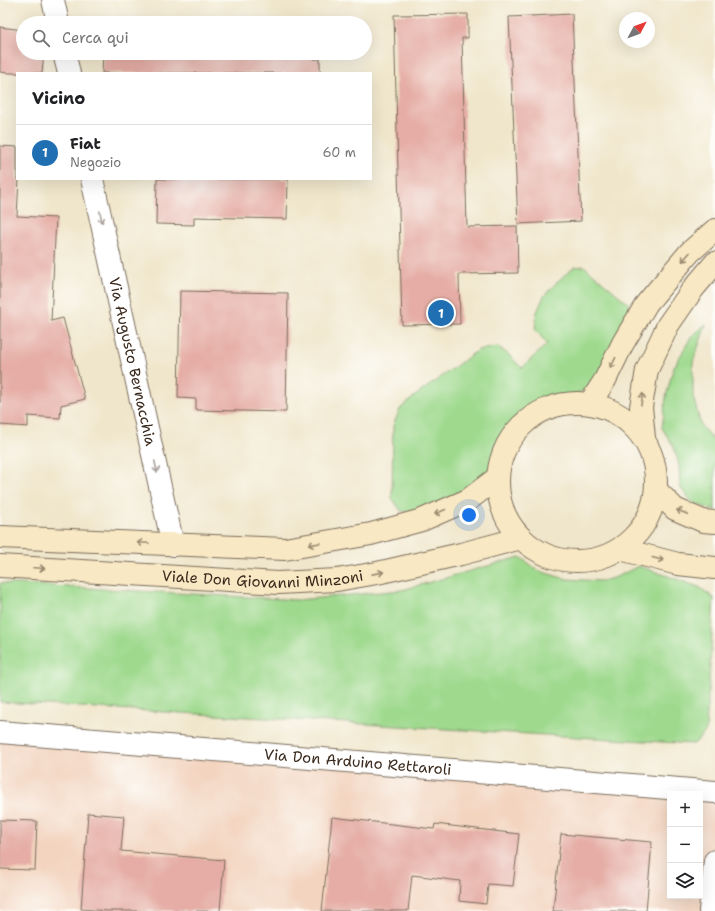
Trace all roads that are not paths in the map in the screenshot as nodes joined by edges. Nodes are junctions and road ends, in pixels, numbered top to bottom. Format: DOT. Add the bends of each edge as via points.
graph roads {
  1 [pos="53,0"];
  2 [pos="56,16"];
  3 [pos="66,60"];
  4 [pos="69,72"];
  5 [pos="92,180"];
  6 [pos="715,230"];
  7 [pos="715,263"];
  8 [pos="590,403"];
  9 [pos="644,438"];
  10 [pos="497,478"];
  11 [pos="656,490"];
  12 [pos="715,522"];
  13 [pos="0,537"];
  14 [pos="521,538"];
  15 [pos="173,544"];
  16 [pos="620,549"];
  17 [pos="0,566"];
  18 [pos="715,568"];
  19 [pos="0,732"];
  20 [pos="715,792"];
  21 [pos="715,862"];
  22 [pos="710,911"];
  1 -- 2 [label="street"];
  3 -- 4 [label="street"];
  5 -- 15 [label="street, Via Augusto Bernacchia, one-way"];
  6 -- 8 [label="main road, one-way" via="690,252 647,303"];
  9 -- 7 [label="main road, one-way" via="641,407 647,370 668,326 693,289"];
  8 -- 9 [label="main road" via="621,415"];
  8 -- 10 [label="main road" via="563,403 538,412 522,424 503,452"];
  9 -- 11 [label="main road" via="654,463"];
  10 -- 14 [label="main road" via="503,510 510,525"];
  10 -- 15 [label="main road, Viale Don Giovanni Minzoni, one-way" via="468,500 422,520 372,534 285,549"];
  12 -- 11 [label="main road, one-way" via="703,521 675,509"];
  11 -- 16 [label="main road" via="645,524 634,538"];
  15 -- 13 [label="main road, Viale Don Giovanni Minzoni, one-way"];
  14 -- 16 [label="main road" via="542,554 568,561 595,559"];
  17 -- 14 [label="main road, Viale Don Giovanni Minzoni, one-way" via="278,583 337,580 461,554"];
  16 -- 18 [label="main road, one-way" via="678,564"];
  19 -- 20 [label="street, Via Don Arduino Rettaroli"];
  21 -- 22 [label="street"];
}
